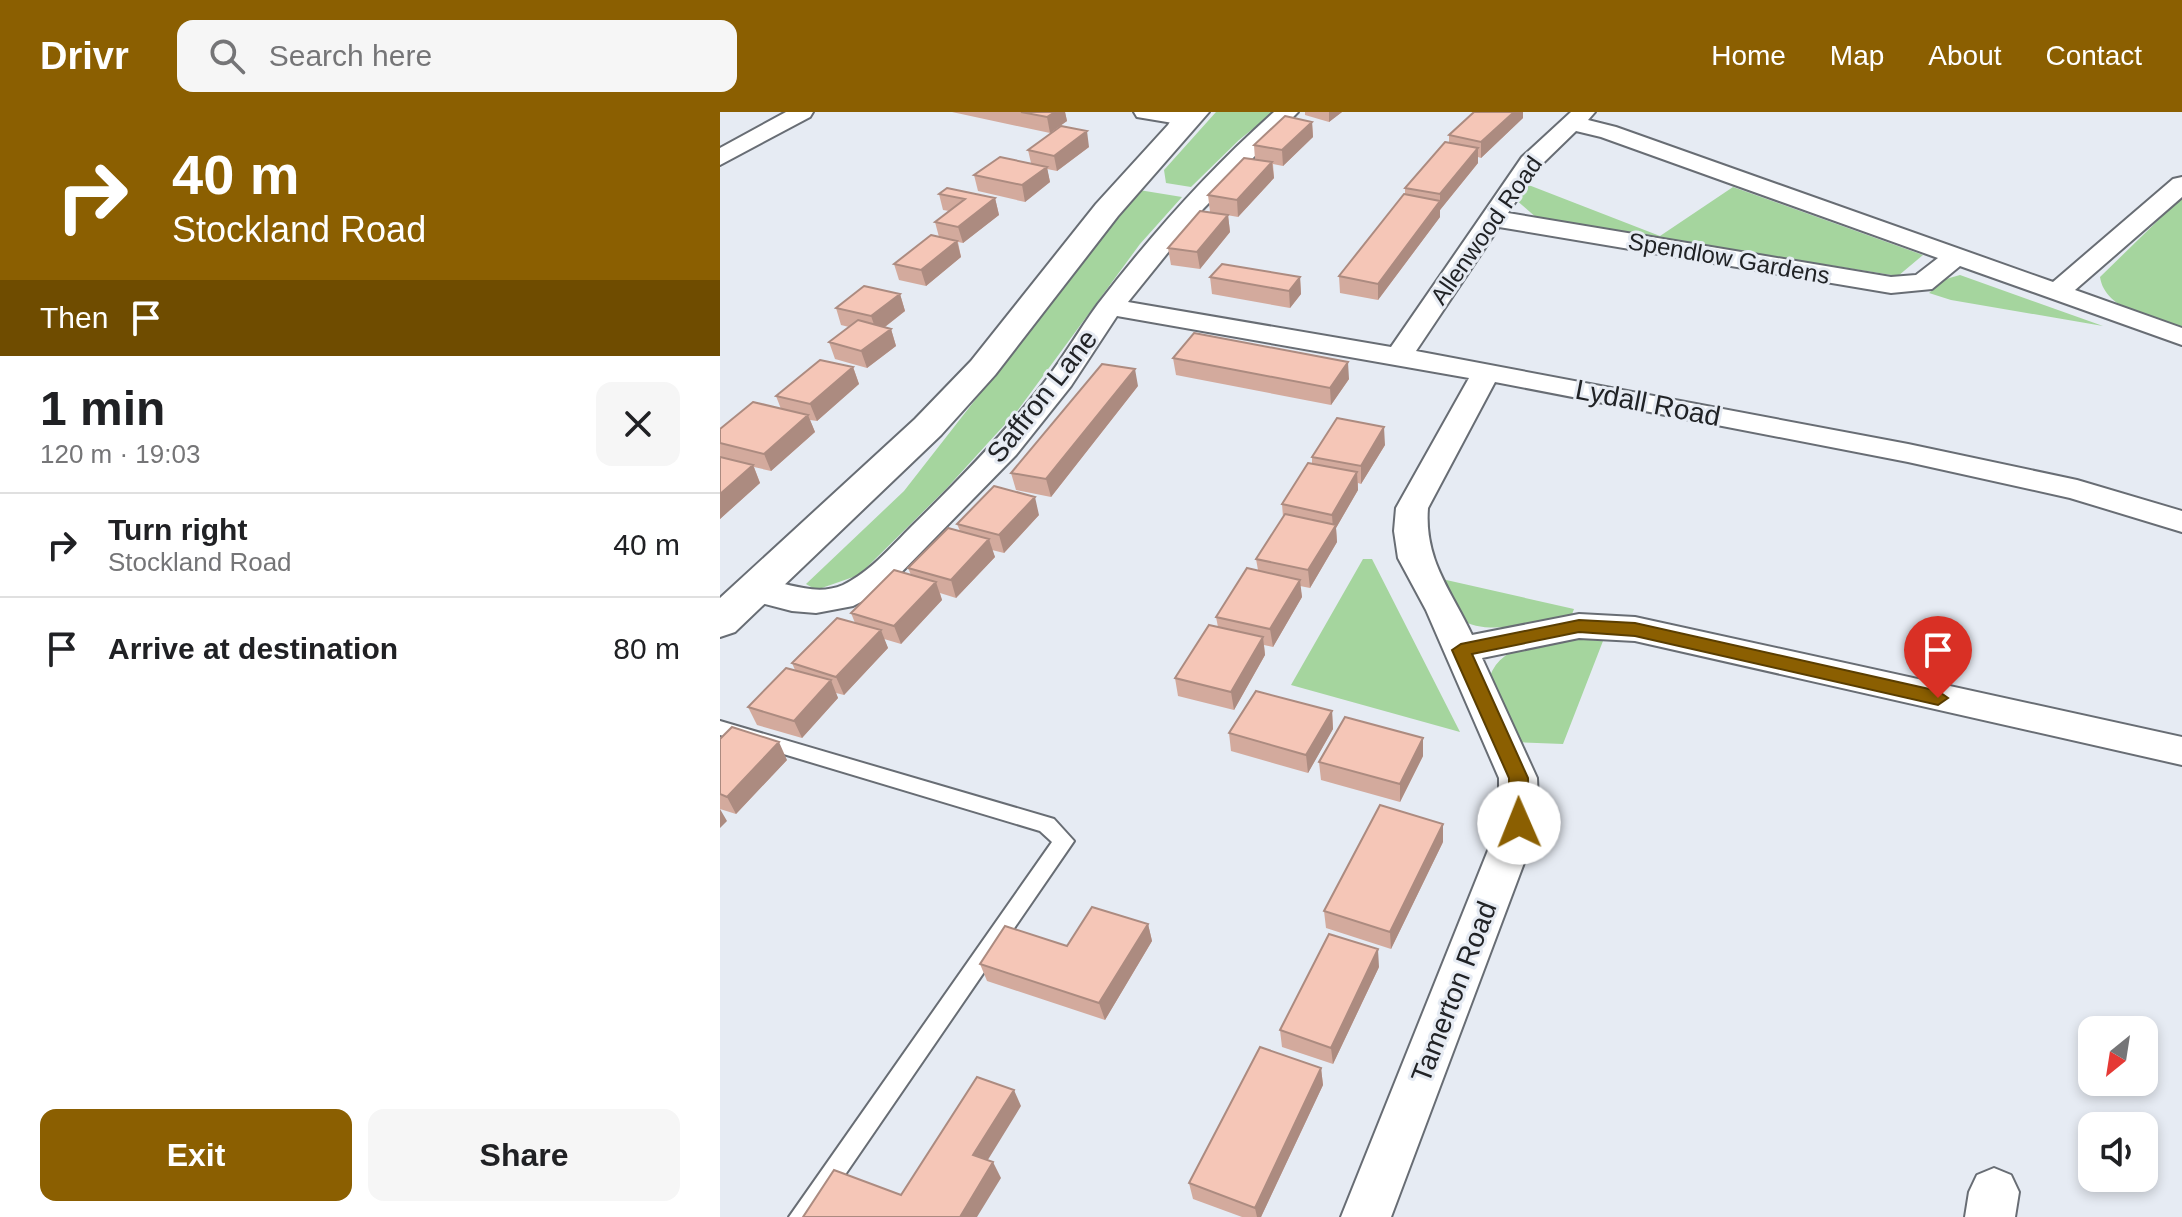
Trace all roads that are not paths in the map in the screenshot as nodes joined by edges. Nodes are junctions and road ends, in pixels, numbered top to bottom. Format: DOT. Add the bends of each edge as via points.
graph roads {
  1 [pos="802,112"];
  2 [pos="1145,112"];
  3 [pos="1287,112"];
  4 [pos="1190,115"];
  5 [pos="1577,118"];
  6 [pos="720,158"];
  7 [pos="2182,184"];
  8 [pos="1492,218"];
  9 [pos="1957,256"];
  10 [pos="2057,292"];
  11 [pos="1110,307"];
  12 [pos="2182,337"];
  13 [pos="1398,357"];
  14 [pos="1486,372"];
  15 [pos="2182,522"];
  16 [pos="754,590"];
  17 [pos="720,622"];
  18 [pos="1461,650"];
  19 [pos="720,728"];
  20 [pos="2182,751"];
  21 [pos="801,1217"];
  22 [pos="1366,1217"];
  1 -- 6 [label="street"];
  2 -- 4 [label="street"];
  3 -- 11 [label="street, Saffron Lane" via="1201,195"];
  4 -- 16 [label="main road" via="1107,210 983,368 928,427"];
  5 -- 8 [label="street, Allenwood Road" via="1530,162"];
  5 -- 9 [label="street"];
  7 -- 10 [label="street"];
  8 -- 9 [label="street, Spendlow Gardens" via="1891,285 1923,283"];
  8 -- 13 [label="street, Allenwood Road"];
  9 -- 10 [label="street"];
  10 -- 12 [label="street"];
  11 -- 13 [label="street, Lydall Road"];
  11 -- 16 [label="street, Saffron Lane" via="1006,447 869,585 845,597 806,604"];
  13 -- 14 [label="street, Lydall Road"];
  14 -- 15 [label="street, Lydall Road" via="1908,453 2077,490"];
  14 -- 18 [label="street, Tamerton Road" via="1412,508 1415,558"];
  16 -- 17 [label="main road"];
  18 -- 20 [label="street" via="1579,626 1635,629"];
  18 -- 22 [label="street, Tamerton Road" via="1518,778 1519,823"];
  19 -- 21 [label="lane" via="1047,825 1064,841"];
}
